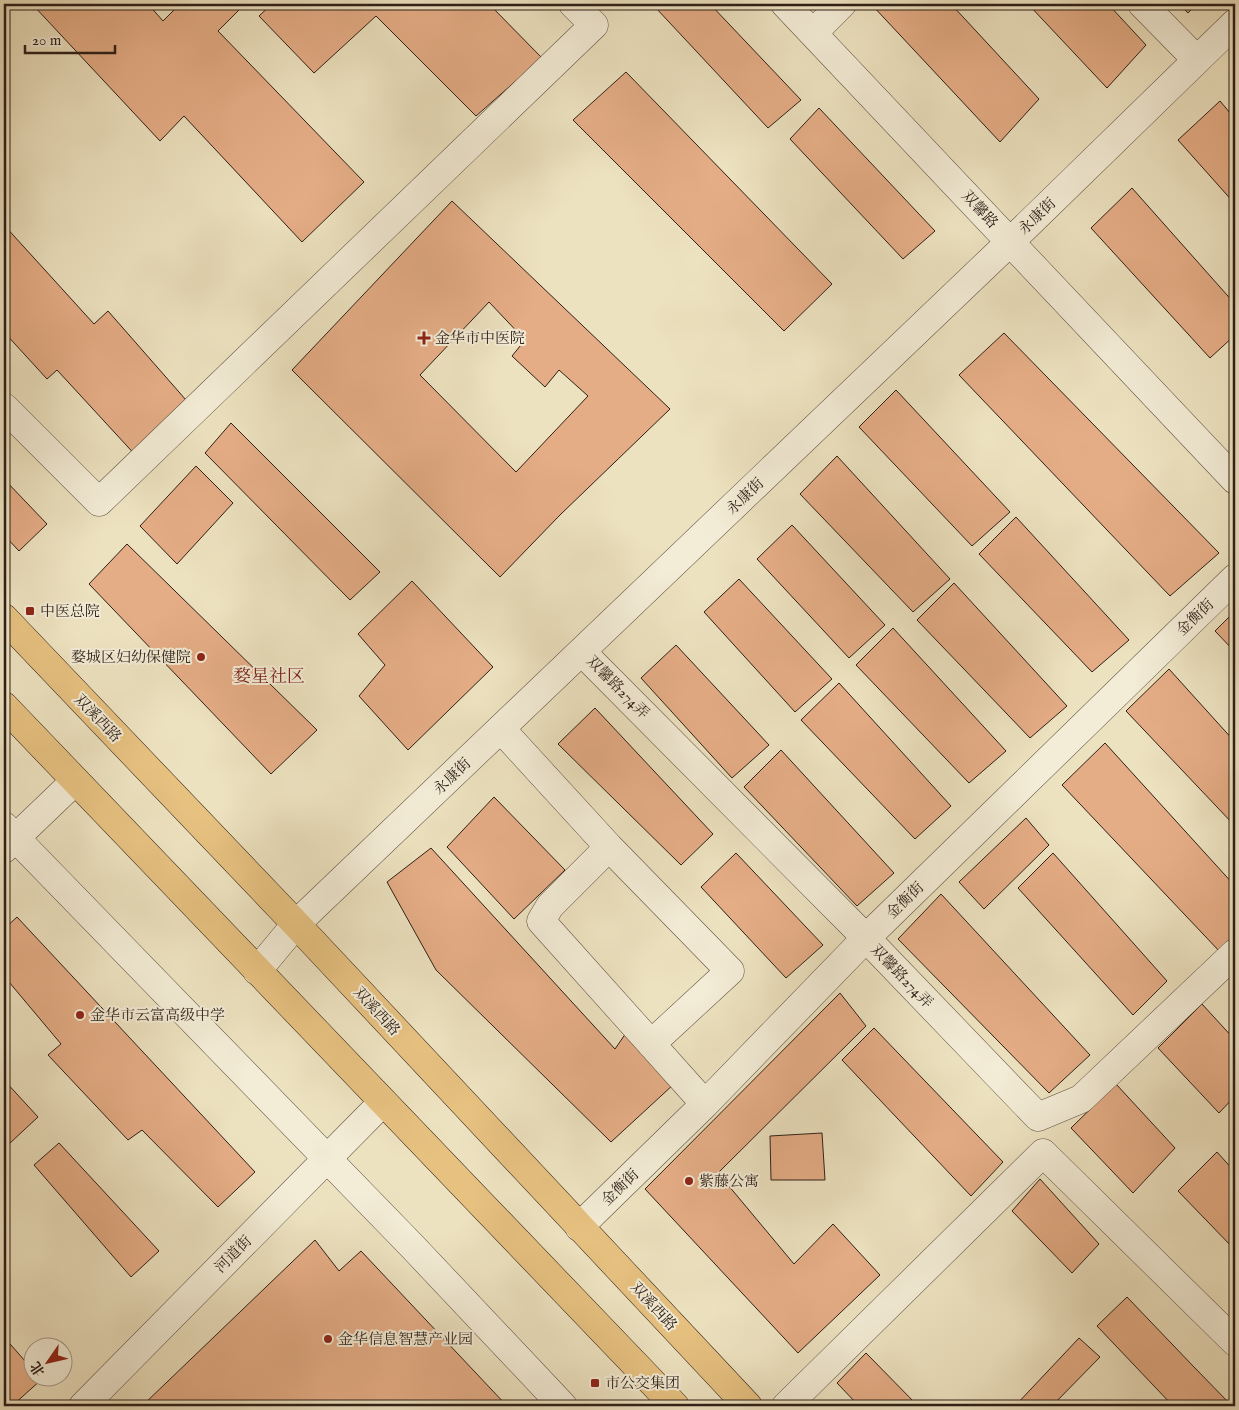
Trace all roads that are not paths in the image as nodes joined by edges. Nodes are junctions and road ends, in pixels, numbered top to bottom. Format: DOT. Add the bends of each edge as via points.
graph roads {
  1 [pos="573,4"];
  2 [pos="785,4"];
  3 [pos="842,4"];
  4 [pos="1142,4"];
  5 [pos="1235,23"];
  6 [pos="813,34"];
  7 [pos="1197,60"];
  8 [pos="1010,242"];
  9 [pos="4,407"];
  10 [pos="1235,480"];
  11 [pos="1235,578"];
  12 [pos="4,618"];
  13 [pos="582,652"];
  14 [pos="4,706"];
  15 [pos="501,729"];
  16 [pos="76,781"];
  17 [pos="8,838"];
  18 [pos="609,846"];
  19 [pos="296,924"];
  20 [pos="866,938"];
  21 [pos="1235,953"];
  22 [pos="257,971"];
  23 [pos="652,1044"];
  24 [pos="383,1102"];
  25 [pos="705,1104"];
  26 [pos="327,1159"];
  27 [pos="579,1227"];
  28 [pos="1235,1342"];
  29 [pos="83,1406"];
  30 [pos="563,1406"];
  31 [pos="675,1406"];
  32 [pos="748,1406"];
  33 [pos="786,1406"];
  1 -- 9 [label="street" via="594,25 99,502"];
  2 -- 6 [label="street, 双馨路"];
  3 -- 6 [label="street"];
  4 -- 7 [label="street"];
  5 -- 7 [label="street, 永康街"];
  6 -- 8 [label="street, 双馨路"];
  7 -- 8 [label="street, 永康街"];
  8 -- 10 [label="street, 双馨路"];
  8 -- 13 [label="street, 永康街"];
  11 -- 20 [label="street, 金衡街"];
  12 -- 19 [label="main road, 双溪西路"];
  13 -- 15 [label="street, 永康街"];
  13 -- 20 [label="street, 双馨路274弄"];
  14 -- 16 [label="main road"];
  15 -- 18 [label="street"];
  15 -- 19 [label="street, 永康街"];
  16 -- 17 [label="street"];
  16 -- 22 [label="main road"];
  17 -- 26 [label="street"];
  18 -- 23 [label="street" via="550,906 541,921"];
  18 -- 23 [label="street" via="730,971"];
  19 -- 22 [label="street, 永康街"];
  19 -- 27 [label="main road, 双溪西路"];
  20 -- 21 [label="street, 双馨路274弄" via="1038,1117 1082,1099"];
  20 -- 25 [label="street, 金衡街"];
  22 -- 24 [label="main road"];
  23 -- 25 [label="street"];
  24 -- 26 [label="street, 河道街"];
  24 -- 31 [label="main road"];
  25 -- 27 [label="street, 金衡街"];
  26 -- 29 [label="street, 河道街"];
  26 -- 30 [label="street"];
  27 -- 32 [label="main road, 双溪西路"];
  28 -- 33 [label="street" via="1043,1153"];
}
